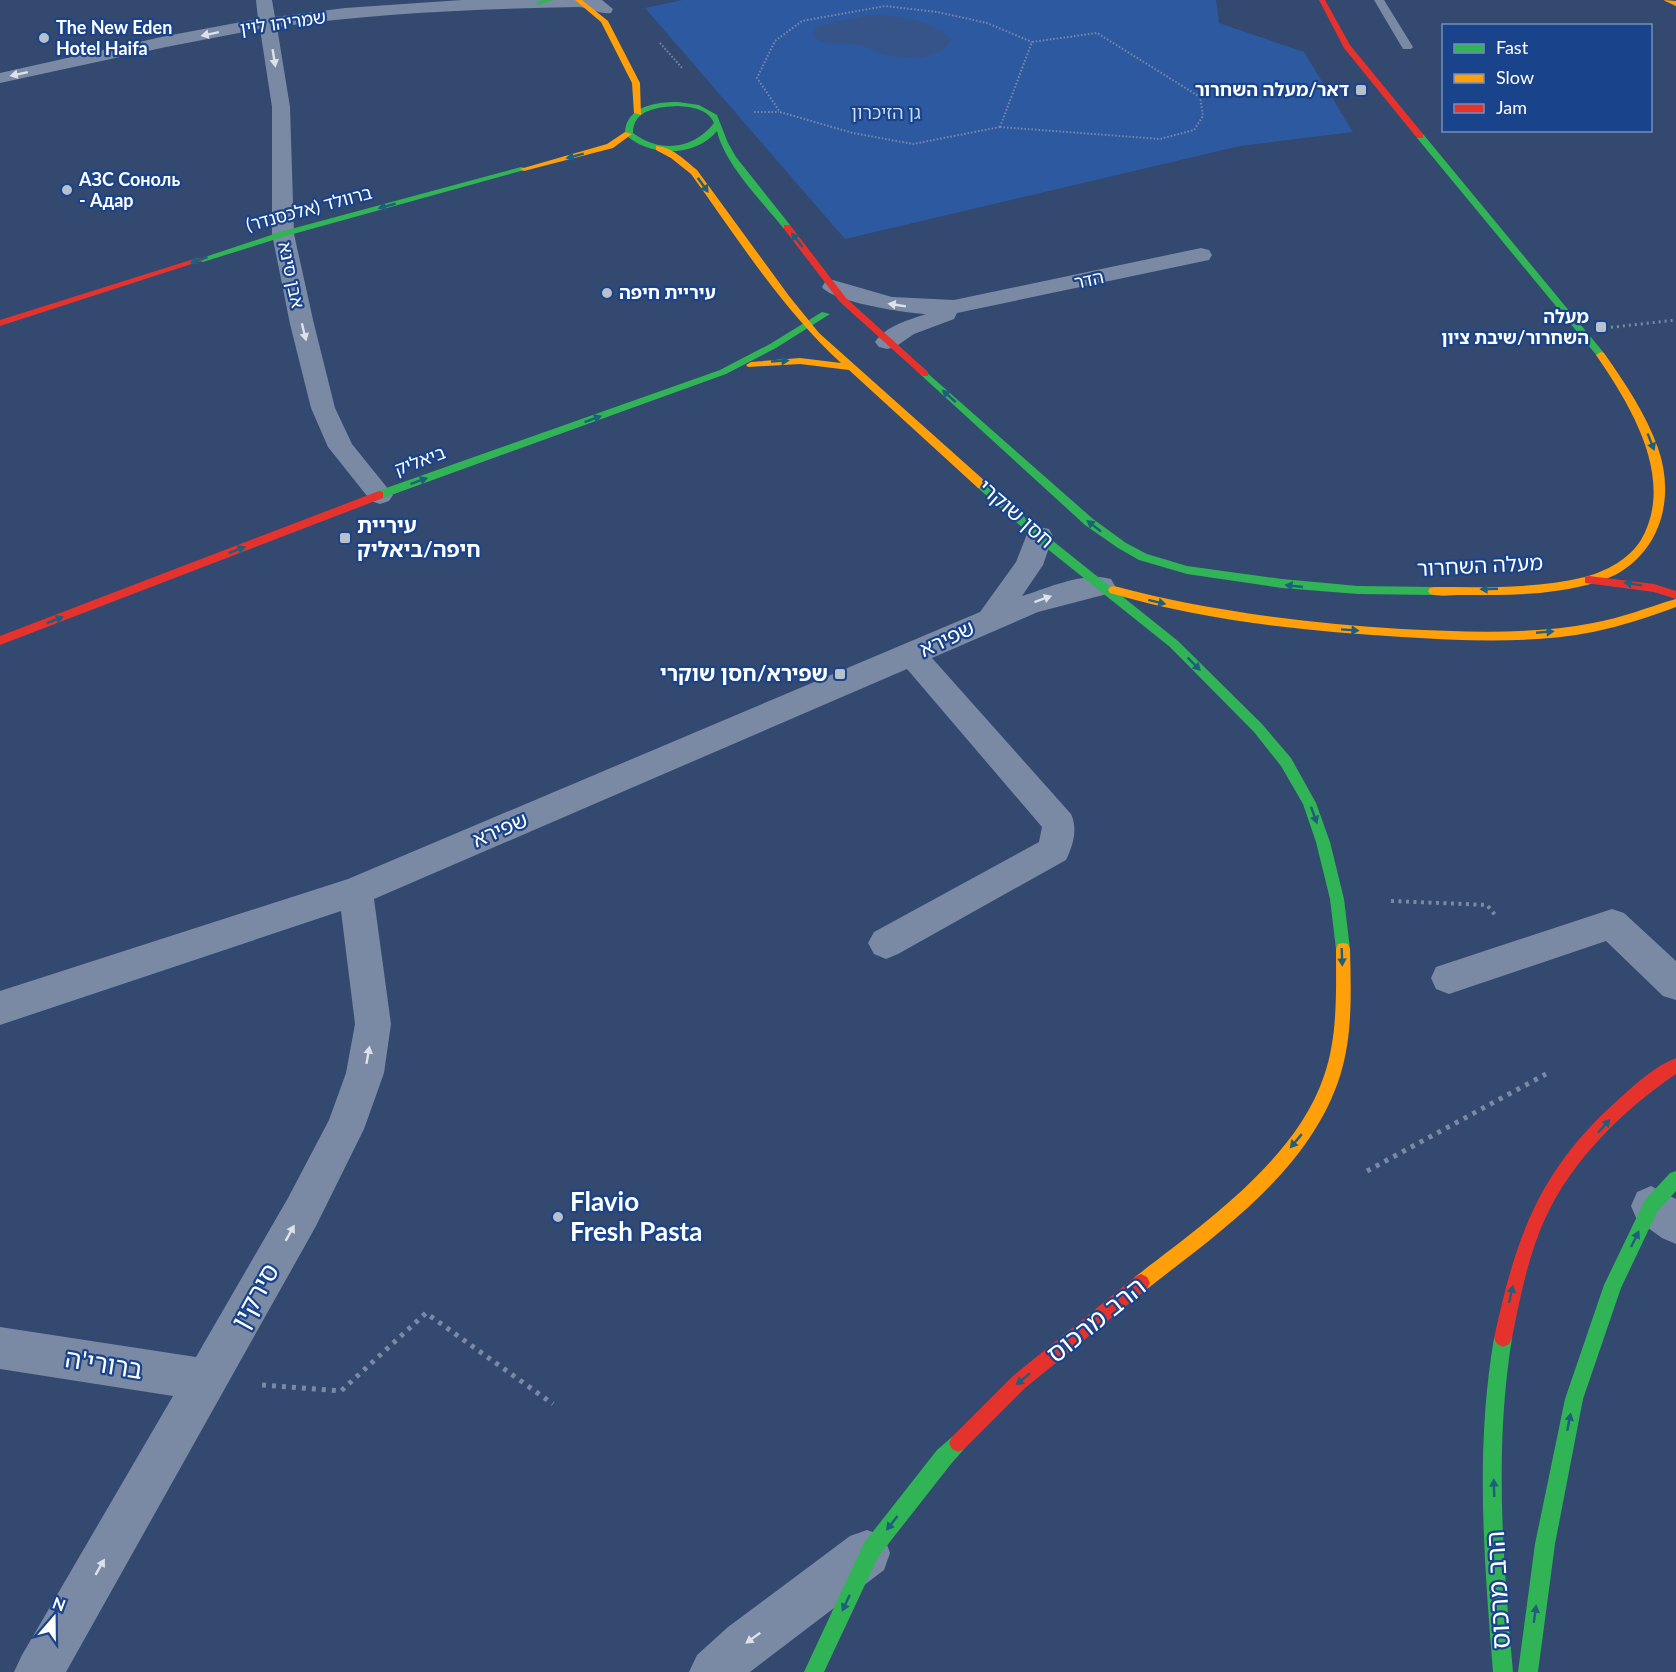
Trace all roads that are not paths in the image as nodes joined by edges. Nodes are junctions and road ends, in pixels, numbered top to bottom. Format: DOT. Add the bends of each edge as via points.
graph roads {
  1 [pos="264,0"];
  2 [pos="1322,0"];
  3 [pos="1378,0"];
  4 [pos="1667,0"];
  5 [pos="544,1"];
  6 [pos="578,1"];
  7 [pos="1676,4"];
  8 [pos="605,10"];
  9 [pos="267,23"];
  10 [pos="1407,47"];
  11 [pos="0,78"];
  12 [pos="646,87"];
  13 [pos="689,105"];
  14 [pos="638,113"];
  15 [pos="718,124"];
  16 [pos="628,134"];
  17 [pos="659,148"];
  18 [pos="283,234"];
  19 [pos="1201,255"];
  20 [pos="838,293"];
  21 [pos="976,304"];
  22 [pos="0,323"];
  23 [pos="808,326"];
  24 [pos="887,342"];
  25 [pos="849,367"];
  26 [pos="723,372"];
  27 [pos="1625,390"];
  28 [pos="1658,422"];
  29 [pos="380,495"];
  30 [pos="1040,536"];
  31 [pos="1144,557"];
  32 [pos="1589,580"];
  33 [pos="1101,586"];
  34 [pos="1676,595"];
  35 [pos="1676,603"];
  36 [pos="988,621"];
  37 [pos="0,641"];
  38 [pos="912,656"];
  39 [pos="356,891"];
  40 [pos="1337,898"];
  41 [pos="886,943"];
  42 [pos="1449,978"];
  43 [pos="1676,984"];
  44 [pos="0,1008"];
  45 [pos="1676,1065"];
  46 [pos="1668,1203"];
  47 [pos="0,1348"];
  48 [pos="207,1380"];
  49 [pos="871,1550"];
  50 [pos="39,1672"];
  51 [pos="714,1672"];
  52 [pos="814,1672"];
  53 [pos="1503,1672"];
  54 [pos="1527,1672"];
  1 -- 9 [label="street, אבן סינא"];
  2 -- 27 [label="street, מעלה השחרור" via="1347,46"];
  3 -- 10 [label="lane"];
  4 -- 7 [label="street"];
  5 -- 6 [label="street, שמריהו לוין"];
  5 -- 9 [label="street, שמריהו לוין" via="410,7"];
  6 -- 8 [label="street, שמריהו לוין" via="598,4"];
  8 -- 12 [label="street"];
  9 -- 11 [label="street, שמריהו לוין, one-way"];
  9 -- 18 [label="street, אבן סינא, one-way" via="281,107"];
  12 -- 13 [label="street"];
  12 -- 14 [label="street"];
  13 -- 14 [label="street" via="658,106"];
  13 -- 15 [label="street" via="710,112"];
  14 -- 16 [label="street" via="630,119"];
  15 -- 17 [label="street" via="717,131 701,143"];
  20 -- 15 [label="street, חסן שוקרי, one-way" via="725,146"];
  16 -- 17 [label="street"];
  16 -- 18 [label="street, ברוולד (אלכסנדר), one-way" via="610,146"];
  17 -- 23 [label="street, חסן שוקרי, one-way" via="694,172"];
  18 -- 22 [label="street, ברוולד (אלכסנדר), one-way"];
  18 -- 29 [label="street, אבן סינא, one-way" via="323,408 341,447"];
  19 -- 21 [label="street, הדר"];
  21 -- 20 [label="street, הדר, one-way" via="913,308"];
  20 -- 23 [label="street, ביאליק"];
  20 -- 24 [label="street, חסן שוקרי"];
  21 -- 24 [label="street, הדר" via="920,323"];
  23 -- 25 [label="street, חסן שוקרי"];
  23 -- 26 [label="street, ביאליק"];
  31 -- 24 [label="street, חסן שוקרי, one-way" via="1089,522"];
  26 -- 25 [label="street, one-way" via="791,360"];
  25 -- 30 [label="street, חסן שוקרי"];
  29 -- 26 [label="street, ביאליק, one-way"];
  27 -- 28 [label="street, מעלה השחרור"];
  27 -- 32 [label="street, מעלה השחרור, one-way" via="1657,457 1661,506 1656,524 1634,557"];
  37 -- 29 [label="street, ביאליק, one-way"];
  30 -- 33 [label="street, חסן שוקרי"];
  30 -- 36 [label="street, שפירא" via="1029,565"];
  32 -- 31 [label="street, מעלה השחרור, one-way" via="1449,591 1314,588 1183,569"];
  34 -- 32 [label="street, one-way" via="1654,588"];
  33 -- 35 [label="street, one-way" via="1230,617 1299,626 1459,636 1514,635 1617,623"];
  36 -- 33 [label="street, שפירא, one-way" via="1061,593"];
  33 -- 40 [label="street, חסן שוקרי, one-way" via="1174,644 1258,728 1286,762 1309,803"];
  36 -- 38 [label="street, שפירא"];
  38 -- 39 [label="street, שפירא"];
  38 -- 41 [label="street" via="1059,824 1054,850"];
  39 -- 44 [label="street, שפירא"];
  48 -- 39 [label="street, סירקין, one-way" via="345,1129 365,1073 373,1024"];
  40 -- 49 [label="street, הרב מרכוס, one-way" via="1344,988 1339,1043 1328,1089 1302,1135 1260,1183 1204,1233 1019,1382 944,1457"];
  42 -- 43 [label="street" via="1612,924"];
  53 -- 45 [label="street, הרב מרכוס, one-way" via="1493,1456 1500,1345 1517,1271 1542,1208 1576,1156 1618,1110"];
  54 -- 46 [label="street, הרב מרכוס, one-way" via="1545,1544 1574,1399 1613,1285"];
  47 -- 48 [label="street, ברורי'ה"];
  50 -- 48 [label="street, סירקין, one-way"];
  49 -- 51 [label="street, הרב מרכוס, one-way" via="745,1644"];
  49 -- 52 [label="street, one-way"];
}
